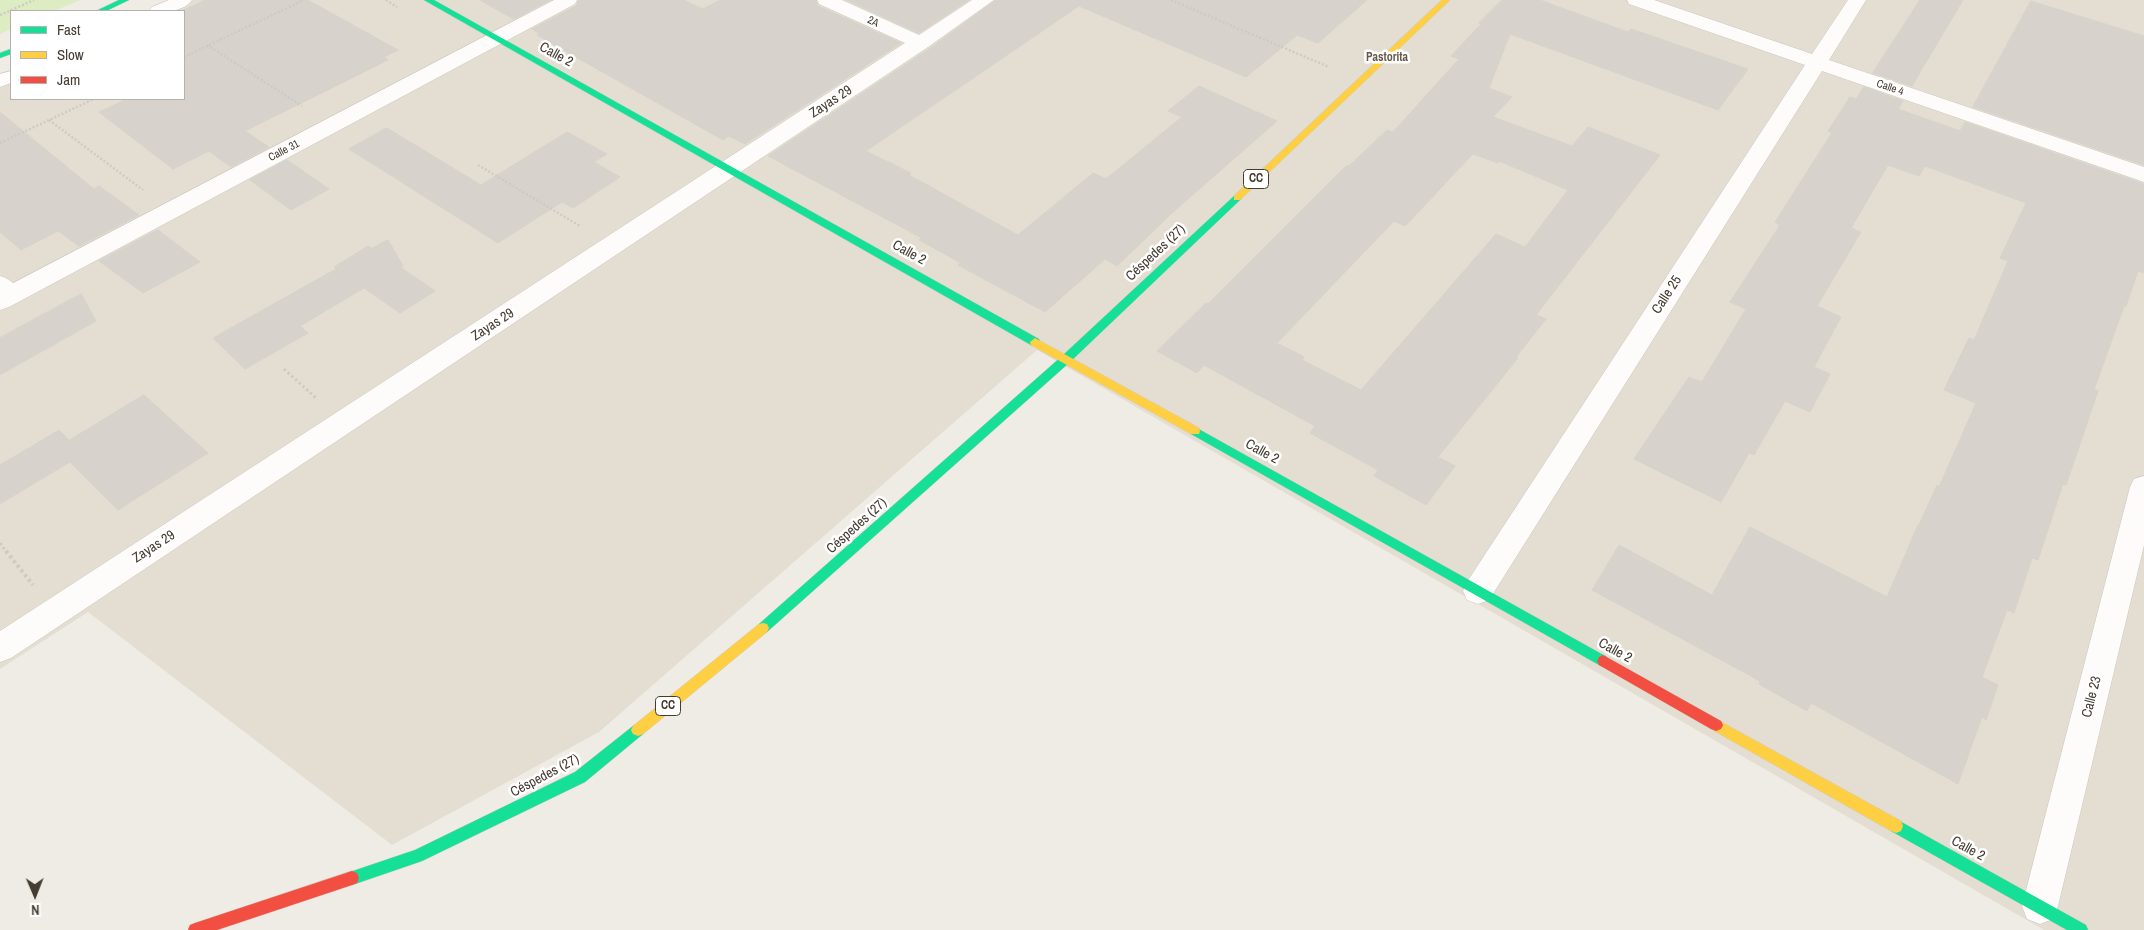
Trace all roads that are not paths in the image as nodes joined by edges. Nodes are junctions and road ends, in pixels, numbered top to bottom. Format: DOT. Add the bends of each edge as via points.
graph roads {
  1 [pos="125,0"];
  2 [pos="183,0"];
  3 [pos="428,0"];
  4 [pos="568,0"];
  5 [pos="826,0"];
  6 [pos="985,0"];
  7 [pos="1446,0"];
  8 [pos="1636,0"];
  9 [pos="1858,0"];
  10 [pos="102,10"];
  11 [pos="160,10"];
  12 [pos="496,38"];
  13 [pos="920,43"];
  14 [pos="1817,62"];
  15 [pos="729,170"];
  16 [pos="2144,175"];
  17 [pos="4,294"];
  18 [pos="1066,359"];
  19 [pos="2144,487"];
  20 [pos="1478,591"];
  21 [pos="0,648"];
  22 [pos="2040,906"];
  23 [pos="195,930"];
  24 [pos="2081,930"];
  1 -- 10 [label="street"];
  2 -- 11 [label="lane"];
  3 -- 12 [label="street, Calle 2"];
  4 -- 12 [label="street, Calle 31"];
  5 -- 13 [label="street, 2A"];
  6 -- 13 [label="street, Zayas 29"];
  7 -- 18 [label="street, Céspedes (27) / CC"];
  8 -- 14 [label="street, Calle 4"];
  9 -- 14 [label="street, Calle 25"];
  12 -- 15 [label="street, Calle 2"];
  12 -- 17 [label="street, Calle 31" via="172,211"];
  13 -- 15 [label="street, Zayas 29"];
  14 -- 16 [label="street, Calle 4"];
  14 -- 20 [label="street, Calle 25"];
  15 -- 18 [label="street, Calle 2"];
  15 -- 21 [label="street, Zayas 29"];
  18 -- 20 [label="street, Calle 2"];
  18 -- 23 [label="street, Céspedes (27) / CC" via="782,613 580,777 417,856"];
  19 -- 22 [label="street, Calle 23"];
  20 -- 22 [label="street, Calle 2"];
  22 -- 24 [label="street, Calle 2"];
}
